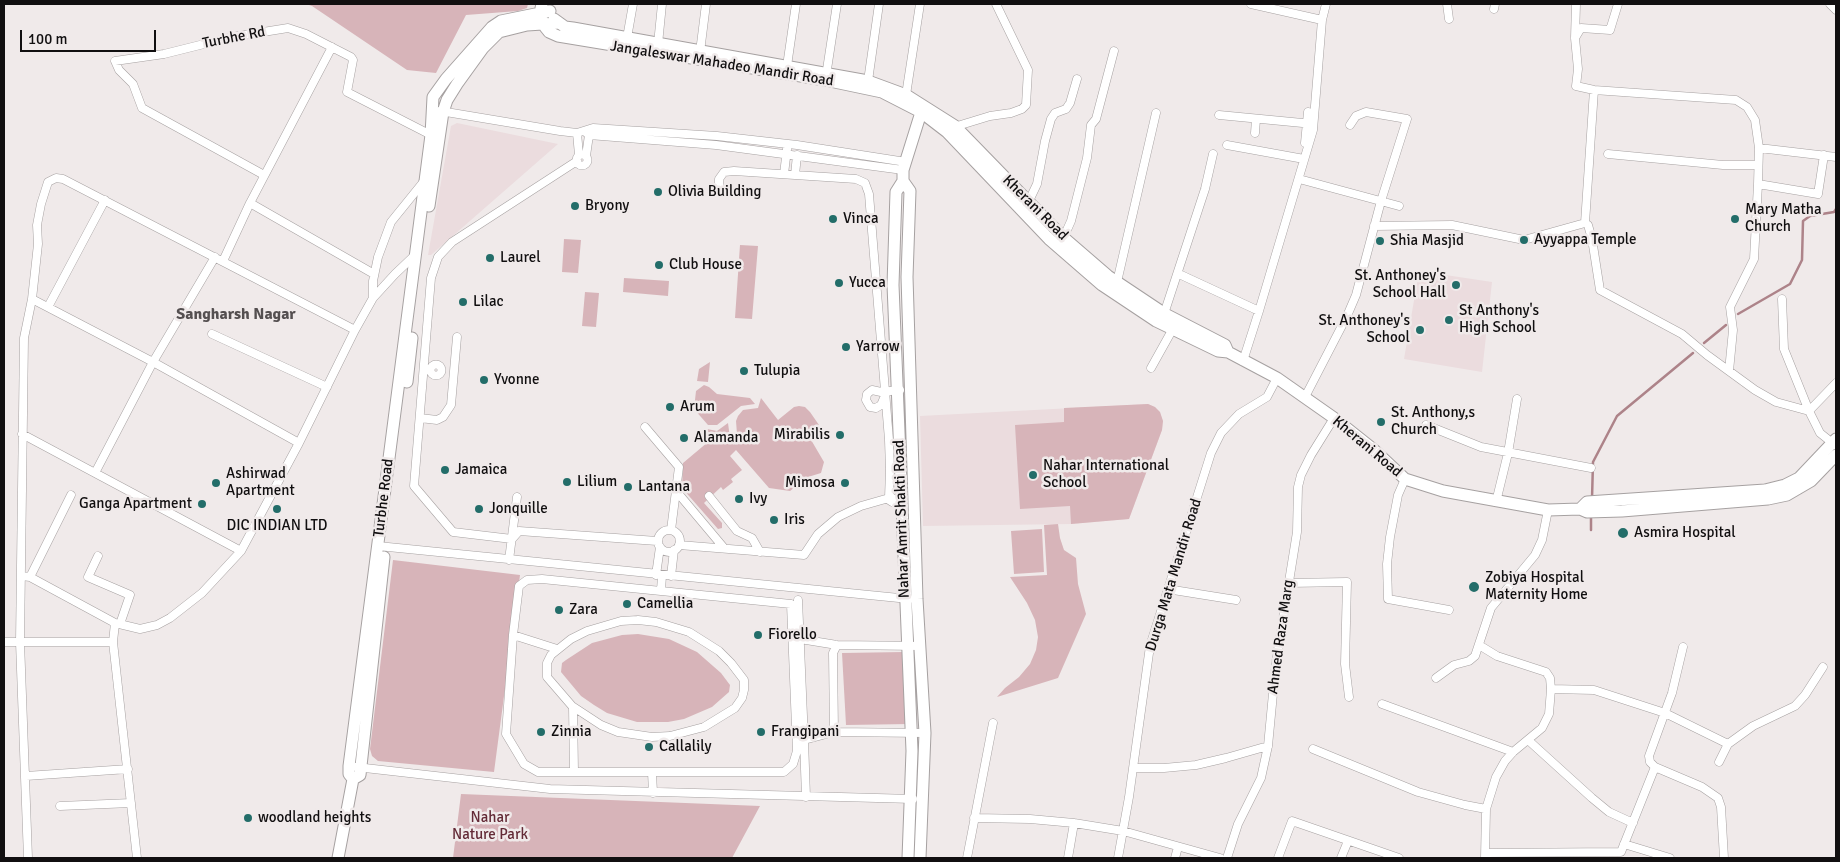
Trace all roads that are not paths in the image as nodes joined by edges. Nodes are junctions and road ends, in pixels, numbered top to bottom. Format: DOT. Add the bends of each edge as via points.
graph roads {
  1 [pos="633,4"];
  2 [pos="662,4"];
  3 [pos="706,4"];
  4 [pos="796,4"];
  5 [pos="837,4"];
  6 [pos="879,4"];
  7 [pos="920,4"];
  8 [pos="996,4"];
  9 [pos="1251,4"];
  10 [pos="1326,4"];
  11 [pos="1447,4"];
  12 [pos="1576,4"];
  13 [pos="1618,4"];
  14 [pos="1830,4"];
  15 [pos="1836,10"];
  16 [pos="546,11"];
  17 [pos="1449,19"];
  18 [pos="1322,20"];
  19 [pos="627,38"];
  20 [pos="1575,38"];
  21 [pos="658,44"];
  22 [pos="332,47"];
  23 [pos="1114,51"];
  24 [pos="700,52"];
  25 [pos="787,66"];
  26 [pos="826,77"];
  27 [pos="1076,79"];
  28 [pos="868,81"];
  29 [pos="1594,90"];
  30 [pos="906,95"];
  31 [pos="922,108"];
  32 [pos="438,111"];
  33 [pos="1308,112"];
  34 [pos="1156,113"];
  35 [pos="1219,115"];
  36 [pos="1256,119"];
  37 [pos="1310,124"];
  38 [pos="1350,125"];
  39 [pos="951,129"];
  40 [pos="611,132"];
  41 [pos="583,133"];
  42 [pos="1255,133"];
  43 [pos="431,135"];
  44 [pos="1305,143"];
  45 [pos="788,144"];
  46 [pos="1227,145"];
  47 [pos="1759,148"];
  48 [pos="786,154"];
  49 [pos="1213,154"];
  50 [pos="1608,154"];
  51 [pos="797,155"];
  52 [pos="1824,155"];
  53 [pos="581,157"];
  54 [pos="1836,157"];
  55 [pos="1304,159"];
  56 [pos="1758,166"];
  57 [pos="904,171"];
  58 [pos="784,174"];
  59 [pos="264,175"];
  60 [pos="795,175"];
  61 [pos="1299,178"];
  62 [pos="425,180"];
  63 [pos="1758,184"];
  64 [pos="719,189"];
  65 [pos="105,200"];
  66 [pos="1029,201"];
  67 [pos="1382,201"];
  68 [pos="250,203"];
  69 [pos="1399,206"];
  70 [pos="1024,214"];
  71 [pos="1585,223"];
  72 [pos="1374,226"];
  73 [pos="1062,242"];
  74 [pos="414,256"];
  75 [pos="215,257"];
  76 [pos="223,261"];
  77 [pos="374,274"];
  78 [pos="1179,274"];
  79 [pos="1117,282"];
  80 [pos="373,298"];
  81 [pos="32,300"];
  82 [pos="1782,300"];
  83 [pos="48,307"];
  84 [pos="1259,311"];
  85 [pos="1163,319"];
  86 [pos="1175,325"];
  87 [pos="355,330"];
  88 [pos="212,334"];
  89 [pos="456,338"];
  90 [pos="1243,361"];
  91 [pos="153,362"];
  92 [pos="405,368"];
  93 [pos="1151,368"];
  94 [pos="427,370"];
  95 [pos="1729,371"];
  96 [pos="1277,378"];
  97 [pos="1836,383"];
  98 [pos="327,387"];
  99 [pos="912,390"];
  100 [pos="897,394"];
  101 [pos="884,395"];
  102 [pos="1306,397"];
  103 [pos="1517,399"];
  104 [pos="1808,411"];
  105 [pos="420,418"];
  106 [pos="1334,418"];
  107 [pos="1426,425"];
  108 [pos="645,427"];
  109 [pos="22,434"];
  110 [pos="1835,443"];
  111 [pos="299,444"];
  112 [pos="1508,454"];
  113 [pos="1836,455"];
  114 [pos="1591,468"];
  115 [pos="95,473"];
  116 [pos="1405,479"];
  117 [pos="677,492"];
  118 [pos="70,495"];
  119 [pos="709,496"];
  120 [pos="517,497"];
  121 [pos="1496,502"];
  122 [pos="1589,508"];
  123 [pos="1548,510"];
  124 [pos="671,530"];
  125 [pos="512,539"];
  126 [pos="658,544"];
  127 [pos="382,547"];
  128 [pos="677,548"];
  129 [pos="724,548"];
  130 [pos="241,551"];
  131 [pos="760,552"];
  132 [pos="98,556"];
  133 [pos="510,560"];
  134 [pos="659,575"];
  135 [pos="26,576"];
  136 [pos="671,576"];
  137 [pos="1289,583"];
  138 [pos="1167,589"];
  139 [pos="661,592"];
  140 [pos="917,599"];
  141 [pos="798,600"];
  142 [pos="904,600"];
  143 [pos="1236,600"];
  144 [pos="1449,610"];
  145 [pos="117,623"];
  146 [pos="513,635"];
  147 [pos="800,639"];
  148 [pos="4,642"];
  149 [pos="20,642"];
  150 [pos="114,642"];
  151 [pos="837,645"];
  152 [pos="907,646"];
  153 [pos="920,646"];
  154 [pos="1479,646"];
  155 [pos="1683,647"];
  156 [pos="556,649"];
  157 [pos="1823,666"];
  158 [pos="1436,678"];
  159 [pos="1551,689"];
  160 [pos="1349,697"];
  161 [pos="1382,704"];
  162 [pos="573,707"];
  163 [pos="923,709"];
  164 [pos="910,711"];
  165 [pos="1666,714"];
  166 [pos="992,723"];
  167 [pos="834,732"];
  168 [pos="911,733"];
  169 [pos="925,733"];
  170 [pos="804,740"];
  171 [pos="1528,740"];
  172 [pos="1728,744"];
  173 [pos="1268,746"];
  174 [pos="1313,749"];
  175 [pos="1512,752"];
  176 [pos="1719,762"];
  177 [pos="355,766"];
  178 [pos="1133,768"];
  179 [pos="1655,768"];
  180 [pos="128,769"];
  181 [pos="574,772"];
  182 [pos="652,772"];
  183 [pos="26,776"];
  184 [pos="653,792"];
  185 [pos="806,797"];
  186 [pos="909,799"];
  187 [pos="923,800"];
  188 [pos="131,803"];
  189 [pos="60,806"];
  190 [pos="1486,809"];
  191 [pos="974,818"];
  192 [pos="1074,822"];
  193 [pos="1633,823"];
  194 [pos="1123,832"];
  195 [pos="1348,840"];
  196 [pos="1624,844"];
  197 [pos="1178,847"];
  198 [pos="1556,855"];
  199 [pos="1608,855"];
  200 [pos="1486,856"];
  201 [pos="1507,856"];
  202 [pos="28,858"];
  203 [pos="136,858"];
  204 [pos="338,858"];
  205 [pos="908,858"];
  206 [pos="920,858"];
  207 [pos="967,858"];
  208 [pos="1068,858"];
  209 [pos="1118,858"];
  210 [pos="1175,858"];
  211 [pos="1220,858"];
  212 [pos="1228,858"];
  213 [pos="1278,858"];
  214 [pos="1341,858"];
  215 [pos="1399,858"];
  216 [pos="1670,858"];
  217 [pos="1724,858"];
  1 -- 19 [label="street"];
  2 -- 21 [label="street"];
  3 -- 24 [label="street"];
  4 -- 25 [label="street"];
  5 -- 26 [label="street"];
  6 -- 28 [label="street"];
  7 -- 30 [label="street"];
  8 -- 39 [label="street" via="1028,70 1026,104 1022,110"];
  9 -- 18 [label="street"];
  10 -- 18 [label="street"];
  11 -- 17 [label="street"];
  12 -- 20 [label="street"];
  13 -- 20 [label="street" via="1610,30 1581,28"];
  14 -- 15 [label="street"];
  16 -- 19 [label="street, Jangaleswar Mahadeo Mandir Road" via="565,27"];
  16 -- 26 [label="street, Jangaleswar Mahadeo Mandir Road" via="549,32 558,36"];
  16 -- 32 [label="street" via="501,21 492,27 433,97"];
  18 -- 37 [label="street"];
  19 -- 21 [label="street, Jangaleswar Mahadeo Mandir Road"];
  20 -- 29 [label="street" via="1576,86"];
  21 -- 24 [label="street, Jangaleswar Mahadeo Mandir Road"];
  22 -- 43 [label="street, Turbhe Rd" via="353,60 347,92"];
  22 -- 59 [label="street"];
  22 -- 59 [label="street, Turbhe Rd" via="288,28 115,62 133,84 142,108"];
  23 -- 73 [label="street" via="1096,119 1091,125 1087,158 1071,222"];
  24 -- 25 [label="street, Jangaleswar Mahadeo Mandir Road"];
  25 -- 26 [label="street, Jangaleswar Mahadeo Mandir Road"];
  26 -- 28 [label="street, Jangaleswar Mahadeo Mandir Road"];
  26 -- 31 [label="street, Jangaleswar Mahadeo Mandir Road" via="882,92"];
  27 -- 66 [label="street" via="1070,103 1066,109 1055,113 1051,120 1037,184"];
  28 -- 30 [label="street, Jangaleswar Mahadeo Mandir Road"];
  29 -- 47 [label="street" via="1736,100 1747,107 1755,120"];
  29 -- 71 [label="street"];
  30 -- 31 [label="street, Jangaleswar Mahadeo Mandir Road"];
  31 -- 39 [label="street, Kherani Road"];
  31 -- 57 [label="street, Nahar Amrit Shakti Road"];
  32 -- 41 [label="street"];
  32 -- 43 [label="street, Turbhe Road"];
  32 -- 92 [label="street" via="422,259"];
  33 -- 37 [label="street"];
  34 -- 79 [label="street"];
  35 -- 36 [label="street"];
  36 -- 37 [label="street"];
  36 -- 42 [label="street"];
  37 -- 44 [label="street"];
  37 -- 55 [label="street"];
  38 -- 67 [label="street" via="1356,116 1366,112 1407,119"];
  39 -- 66 [label="street, Kherani Road"];
  39 -- 70 [label="street, Kherani Road"];
  40 -- 41 [label="street"];
  40 -- 45 [label="street" via="717,136"];
  40 -- 48 [label="street"];
  41 -- 53 [label="street"];
  41 -- 53 [label="street"];
  43 -- 62 [label="street, Turbhe Road"];
  45 -- 48 [label="street"];
  45 -- 57 [label="street"];
  46 -- 55 [label="street"];
  47 -- 52 [label="street"];
  47 -- 56 [label="street"];
  48 -- 51 [label="street"];
  48 -- 58 [label="street"];
  49 -- 78 [label="street"];
  50 -- 56 [label="street"];
  51 -- 57 [label="street"];
  51 -- 60 [label="street"];
  52 -- 54 [label="street"];
  52 -- 63 [label="street" via="1818,194"];
  53 -- 94 [label="street" via="452,242 438,257 431,278"];
  55 -- 61 [label="street"];
  56 -- 63 [label="street"];
  57 -- 99 [label="street, Nahar Amrit Shakti Road" via="910,191 907,276"];
  57 -- 100 [label="street, Nahar Amrit Shakti Road" via="896,192 893,285"];
  58 -- 60 [label="street"];
  58 -- 64 [label="street" via="724,172 719,179"];
  59 -- 68 [label="street"];
  60 -- 101 [label="street" via="865,182"];
  61 -- 67 [label="street"];
  61 -- 84 [label="street"];
  62 -- 74 [label="street, Turbhe Road"];
  62 -- 77 [label="street" via="391,222"];
  63 -- 95 [label="street" via="1754,259 1730,307 1734,330"];
  65 -- 75 [label="street"];
  65 -- 81 [label="street" via="63,179 48,182 37,226"];
  65 -- 83 [label="street"];
  66 -- 70 [label="street"];
  66 -- 73 [label="street, Kherani Road"];
  67 -- 69 [label="street"];
  67 -- 72 [label="street"];
  68 -- 76 [label="street"];
  68 -- 77 [label="street"];
  70 -- 73 [label="street, Kherani Road"];
  71 -- 72 [label="street" via="1524,240 1452,225"];
  71 -- 95 [label="street" via="1592,239 1600,290 1682,334"];
  72 -- 102 [label="street" via="1356,295"];
  73 -- 79 [label="street, Kherani Road"];
  73 -- 85 [label="street, Kherani Road" via="1102,285"];
  74 -- 80 [label="street"];
  74 -- 92 [label="street, Turbhe Road"];
  75 -- 76 [label="street"];
  75 -- 91 [label="street"];
  76 -- 87 [label="street"];
  77 -- 80 [label="street"];
  78 -- 84 [label="street"];
  78 -- 85 [label="street"];
  79 -- 85 [label="street, Kherani Road"];
  80 -- 87 [label="street"];
  81 -- 83 [label="street"];
  81 -- 109 [label="street" via="24,338"];
  82 -- 104 [label="street" via="1784,349"];
  83 -- 91 [label="street"];
  84 -- 90 [label="street"];
  85 -- 86 [label="street, Kherani Road"];
  86 -- 90 [label="street, Kherani Road" via="1225,344 1228,352"];
  86 -- 93 [label="street"];
  87 -- 98 [label="street"];
  88 -- 98 [label="street"];
  89 -- 105 [label="street" via="448,412 437,420"];
  90 -- 96 [label="street, Kherani Road"];
  91 -- 111 [label="street"];
  91 -- 115 [label="street"];
  92 -- 94 [label="street"];
  92 -- 127 [label="street, Turbhe Road"];
  94 -- 105 [label="street"];
  95 -- 104 [label="street" via="1776,402"];
  96 -- 102 [label="street, Kherani Road"];
  96 -- 138 [label="street, Durga Mata Mandir Road" via="1266,397 1239,414 1221,434 1211,453"];
  97 -- 104 [label="street"];
  98 -- 111 [label="street"];
  99 -- 100 [label="street"];
  99 -- 140 [label="street, Nahar Amrit Shakti Road"];
  100 -- 101 [label="street"];
  100 -- 142 [label="street, Nahar Amrit Shakti Road" via="898,500"];
  101 -- 131 [label="street" via="890,470 888,498 838,517 818,534 804,555"];
  102 -- 106 [label="street, Kherani Road"];
  103 -- 112 [label="street"];
  104 -- 110 [label="street" via="1820,433"];
  105 -- 125 [label="street" via="414,486 454,532"];
  106 -- 116 [label="street, Kherani Road"];
  106 -- 137 [label="street, Ahmed Raza Marg" via="1301,475"];
  107 -- 112 [label="street"];
  108 -- 117 [label="street" via="679,467"];
  109 -- 115 [label="street"];
  109 -- 135 [label="street"];
  110 -- 122 [label="street, Kherani Road" via="1799,478 1786,485 1766,490"];
  111 -- 130 [label="street"];
  112 -- 114 [label="street"];
  112 -- 121 [label="street"];
  113 -- 122 [label="street, Kherani Road" via="1806,484 1787,495 1768,500"];
  115 -- 130 [label="street"];
  116 -- 121 [label="street, Kherani Road"];
  116 -- 144 [label="street" via="1398,495 1390,537 1388,599"];
  117 -- 124 [label="street"];
  117 -- 129 [label="street"];
  118 -- 135 [label="street"];
  119 -- 131 [label="street" via="737,530 752,538"];
  120 -- 125 [label="street"];
  121 -- 123 [label="street, Kherani Road"];
  122 -- 123 [label="street, Kherani Road"];
  123 -- 154 [label="street" via="1542,540 1535,555 1491,608"];
  124 -- 126 [label="street" via="662,532"];
  124 -- 128 [label="street" via="678,534"];
  125 -- 126 [label="street" via="520,531"];
  125 -- 133 [label="street"];
  126 -- 128 [label="street" via="665,551"];
  126 -- 134 [label="street"];
  127 -- 133 [label="street"];
  127 -- 177 [label="street, Turbhe Road"];
  128 -- 129 [label="street"];
  128 -- 136 [label="street"];
  129 -- 131 [label="street"];
  130 -- 145 [label="street" via="202,593 170,618 140,629"];
  132 -- 145 [label="street" via="88,577 130,595"];
  133 -- 134 [label="street"];
  134 -- 136 [label="street"];
  134 -- 139 [label="street"];
  135 -- 145 [label="street"];
  135 -- 149 [label="street"];
  136 -- 142 [label="street"];
  137 -- 160 [label="street" via="1347,582 1345,646"];
  137 -- 173 [label="street, Ahmed Raza Marg" via="1276,662"];
  138 -- 143 [label="street"];
  138 -- 178 [label="street, Durga Mata Mandir Road" via="1150,646"];
  139 -- 146 [label="street" via="527,580 519,586"];
  139 -- 182 [label="street" via="791,604 797,751 793,764 784,772"];
  140 -- 142 [label="street"];
  140 -- 153 [label="street, Nahar Amrit Shakti Road"];
  141 -- 147 [label="street"];
  142 -- 152 [label="street, Nahar Amrit Shakti Road"];
  145 -- 150 [label="street"];
  146 -- 156 [label="street"];
  146 -- 181 [label="street" via="506,734 524,764 538,772"];
  147 -- 151 [label="street"];
  147 -- 170 [label="street"];
  148 -- 149 [label="street"];
  149 -- 150 [label="street"];
  149 -- 183 [label="street"];
  150 -- 180 [label="street"];
  151 -- 152 [label="street"];
  151 -- 167 [label="street" via="833,652"];
  152 -- 153 [label="street"];
  152 -- 164 [label="street, Nahar Amrit Shakti Road"];
  153 -- 163 [label="street, Nahar Amrit Shakti Road"];
  154 -- 158 [label="street" via="1469,661 1454,665"];
  154 -- 159 [label="street" via="1497,656 1546,672"];
  155 -- 165 [label="street"];
  156 -- 162 [label="street" via="547,663 547,677"];
  156 -- 162 [label="street" via="603,625 620,621 656,622 705,640 744,680 742,698 720,719 670,736 618,732 601,726"];
  157 -- 172 [label="street" via="1795,706 1753,726"];
  159 -- 165 [label="street" via="1594,690"];
  159 -- 171 [label="street" via="1549,714 1542,728"];
  161 -- 175 [label="street"];
  162 -- 181 [label="street"];
  163 -- 164 [label="street"];
  163 -- 169 [label="street, Nahar Amrit Shakti Road"];
  164 -- 168 [label="street, Nahar Amrit Shakti Road"];
  165 -- 172 [label="street"];
  165 -- 179 [label="street" via="1649,756"];
  166 -- 191 [label="street"];
  167 -- 168 [label="street"];
  167 -- 170 [label="street"];
  168 -- 169 [label="street"];
  168 -- 186 [label="street, Nahar Amrit Shakti Road"];
  169 -- 187 [label="street, Nahar Amrit Shakti Road"];
  170 -- 185 [label="street"];
  171 -- 175 [label="street"];
  171 -- 193 [label="street" via="1609,812"];
  172 -- 176 [label="street"];
  173 -- 178 [label="street" via="1196,765"];
  173 -- 212 [label="street, Ahmed Raza Marg" via="1262,775 1238,824"];
  174 -- 190 [label="street" via="1418,792"];
  175 -- 190 [label="street" via="1504,760"];
  177 -- 184 [label="street" via="550,789"];
  177 -- 204 [label="street, Turbhe Road" via="349,774 353,779"];
  178 -- 194 [label="street, Durga Mata Mandir Road"];
  179 -- 193 [label="street"];
  179 -- 217 [label="street" via="1702,787 1718,798"];
  180 -- 183 [label="street"];
  180 -- 188 [label="street"];
  181 -- 182 [label="street"];
  182 -- 184 [label="street"];
  183 -- 202 [label="street"];
  184 -- 185 [label="street"];
  185 -- 186 [label="street"];
  186 -- 187 [label="street"];
  186 -- 205 [label="street, Nahar Amrit Shakti Road"];
  187 -- 206 [label="street, Nahar Amrit Shakti Road"];
  188 -- 189 [label="street"];
  188 -- 203 [label="street"];
  190 -- 200 [label="street"];
  191 -- 192 [label="street"];
  191 -- 207 [label="street"];
  192 -- 194 [label="street"];
  192 -- 208 [label="street"];
  193 -- 196 [label="street"];
  194 -- 197 [label="street"];
  194 -- 209 [label="street, Durga Mata Mandir Road"];
  195 -- 213 [label="street" via="1292,821"];
  195 -- 214 [label="street"];
  195 -- 215 [label="street"];
  196 -- 199 [label="street" via="1620,852"];
  196 -- 216 [label="street"];
  197 -- 210 [label="street"];
  197 -- 211 [label="street"];
  198 -- 199 [label="street"];
  198 -- 201 [label="street"];
  200 -- 201 [label="street"];
}
